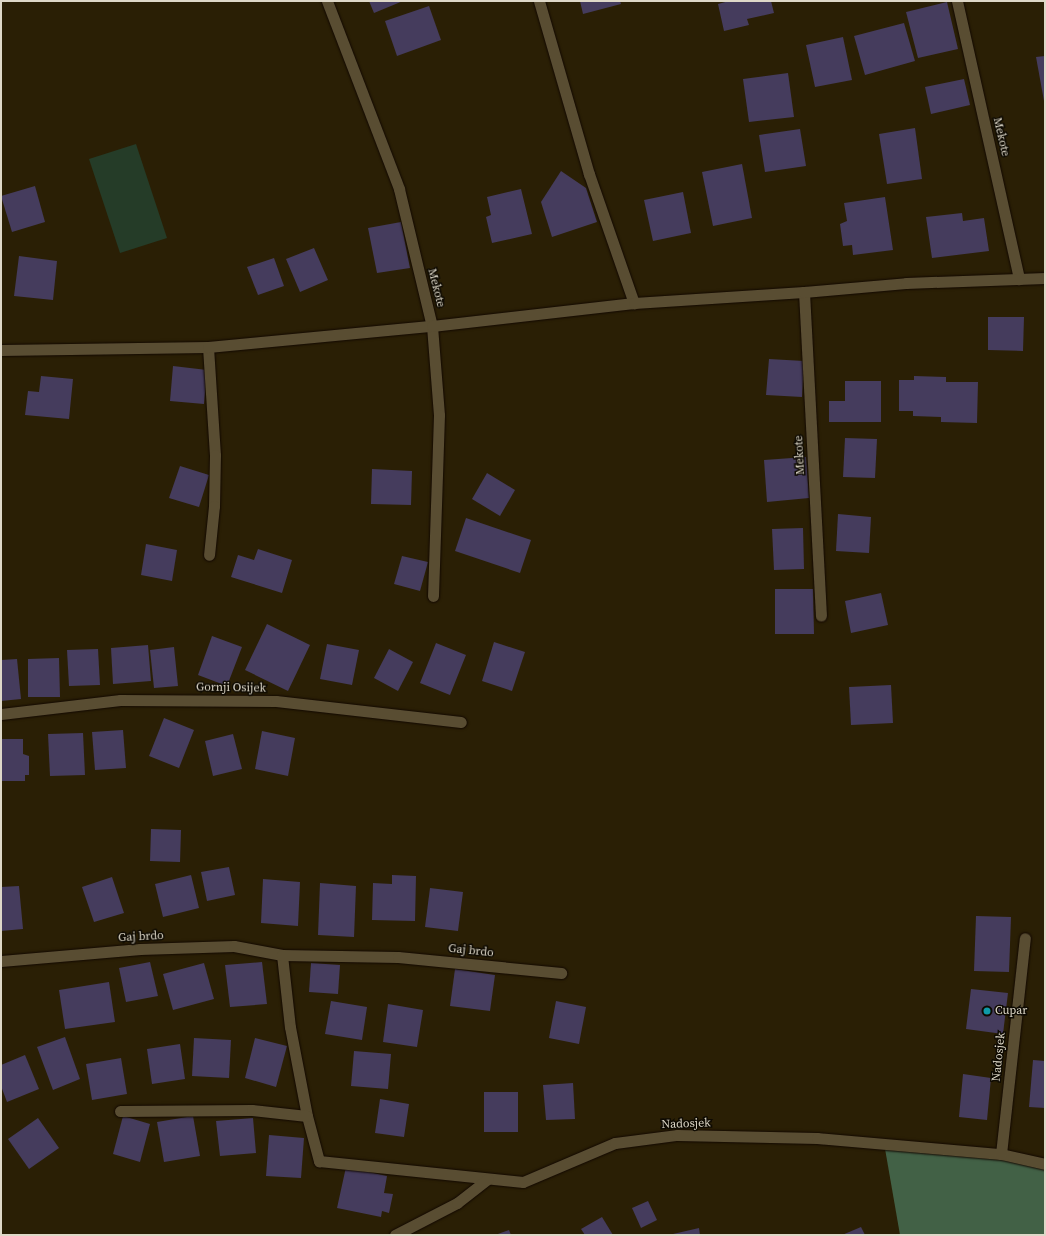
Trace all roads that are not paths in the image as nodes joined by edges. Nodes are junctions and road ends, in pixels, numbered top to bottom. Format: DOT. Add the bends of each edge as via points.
graph roads {
  1 [pos="327,1"];
  2 [pos="539,1"];
  3 [pos="958,1"];
  4 [pos="1045,278"];
  5 [pos="1019,280"];
  6 [pos="804,292"];
  7 [pos="634,303"];
  8 [pos="432,326"];
  9 [pos="208,347"];
  10 [pos="1,350"];
  11 [pos="209,556"];
  12 [pos="433,596"];
  13 [pos="821,616"];
  14 [pos="1,714"];
  15 [pos="461,722"];
  16 [pos="1025,938"];
  17 [pos="282,955"];
  18 [pos="1,961"];
  19 [pos="561,973"];
  20 [pos="120,1111"];
  21 [pos="307,1116"];
  22 [pos="1001,1154"];
  23 [pos="1045,1164"];
  24 [pos="488,1179"];
  25 [pos="395,1235"];
  1 -- 8 [label="street, Mekote" via="399,189"];
  2 -- 7 [label="street" via="590,174"];
  3 -- 5 [label="street, Mekote"];
  4 -- 5 [label="street"];
  5 -- 6 [label="street" via="906,283"];
  6 -- 7 [label="street"];
  6 -- 13 [label="street, Mekote"];
  7 -- 8 [label="street"];
  8 -- 9 [label="street"];
  8 -- 12 [label="street, Mekote" via="439,415"];
  9 -- 10 [label="street"];
  9 -- 11 [label="street" via="215,455 214,506"];
  14 -- 15 [label="street, Gornji Osijek" via="120,700 276,701"];
  16 -- 22 [label="street, Nadosjek"];
  17 -- 18 [label="street, Gaj brdo" via="234,946 140,949"];
  17 -- 19 [label="street, Gaj brdo" via="398,958"];
  17 -- 21 [label="street" via="290,1027"];
  20 -- 21 [label="street" via="252,1110"];
  21 -- 24 [label="street" via="319,1161"];
  22 -- 23 [label="street, Nadosjek"];
  22 -- 24 [label="street, Nadosjek" via="817,1138 677,1135 615,1143 523,1182"];
  24 -- 25 [label="street" via="456,1203"];
}
